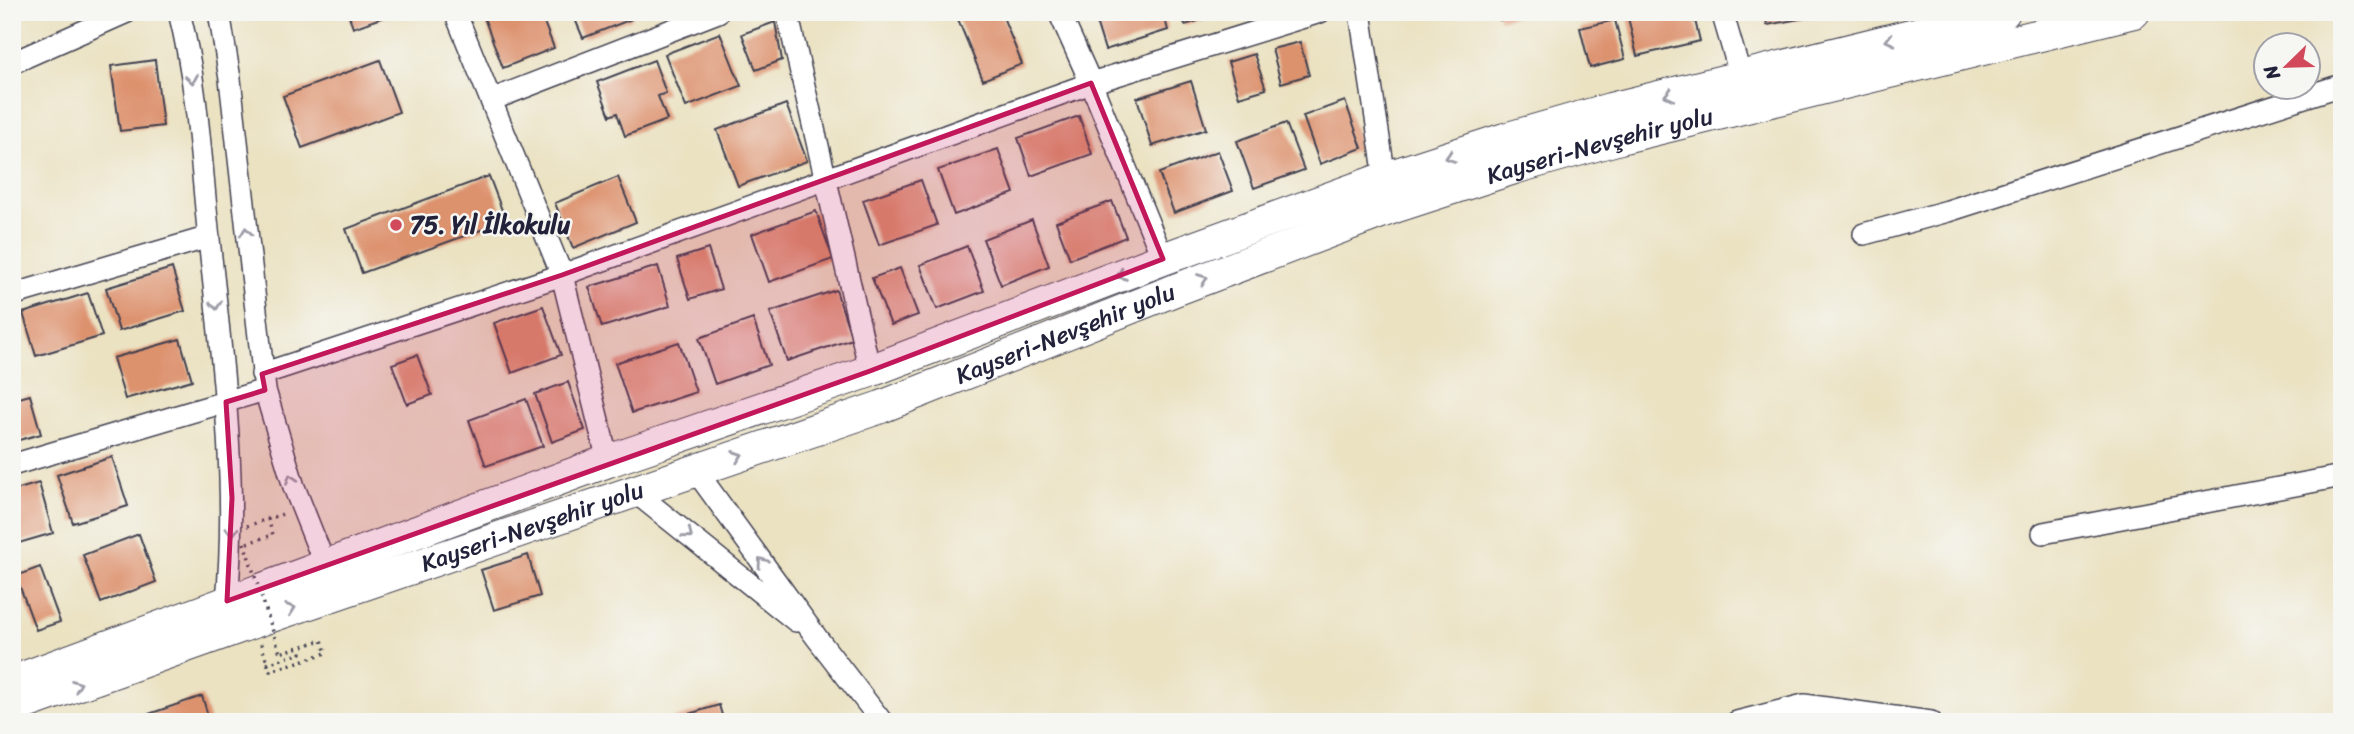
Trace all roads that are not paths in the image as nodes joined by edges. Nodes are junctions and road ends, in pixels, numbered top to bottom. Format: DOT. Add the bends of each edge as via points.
graph roads {
  1 [pos="127,12"];
  2 [pos="179,12"];
  3 [pos="219,12"];
  4 [pos="456,12"];
  5 [pos="718,12"];
  6 [pos="787,12"];
  7 [pos="1059,12"];
  8 [pos="1320,12"];
  9 [pos="1360,12"];
  10 [pos="1722,12"];
  11 [pos="2004,12"];
  12 [pos="2134,12"];
  13 [pos="666,22"];
  14 [pos="12,63"];
  15 [pos="1741,77"];
  16 [pos="1091,83"];
  17 [pos="2342,85"];
  18 [pos="491,100"];
  19 [pos="1385,178"];
  20 [pos="827,181"];
  21 [pos="1864,234"];
  22 [pos="209,237"];
  23 [pos="1163,259"];
  24 [pos="562,275"];
  25 [pos="12,295"];
  26 [pos="870,371"];
  27 [pos="263,382"];
  28 [pos="226,402"];
  29 [pos="608,461"];
  30 [pos="12,465"];
  31 [pos="696,471"];
  32 [pos="2342,476"];
  33 [pos="635,492"];
  34 [pos="2043,533"];
  35 [pos="325,565"];
  36 [pos="227,601"];
  37 [pos="817,638"];
  38 [pos="13,685"];
  39 [pos="883,722"];
  40 [pos="1737,722"];
  41 [pos="1931,722"];
  1 -- 14 [label="street"];
  2 -- 22 [label="street, one-way" via="194,91"];
  27 -- 3 [label="street, one-way"];
  4 -- 18 [label="street"];
  5 -- 13 [label="street"];
  6 -- 20 [label="street"];
  7 -- 16 [label="street"];
  8 -- 16 [label="street"];
  9 -- 19 [label="street"];
  10 -- 15 [label="street"];
  11 -- 15 [label="highway, Kayseri-Nevşehir yolu, one-way"];
  31 -- 12 [label="highway, Kayseri-Nevşehir yolu, one-way" via="881,407 1394,206 1620,138"];
  13 -- 18 [label="street"];
  15 -- 19 [label="highway, Kayseri-Nevşehir yolu, one-way" via="1597,112"];
  16 -- 20 [label="street"];
  16 -- 23 [label="street"];
  17 -- 21 [label="street"];
  18 -- 24 [label="street"];
  19 -- 23 [label="highway, Kayseri-Nevşehir yolu"];
  20 -- 24 [label="street"];
  20 -- 26 [label="street"];
  22 -- 25 [label="street"];
  22 -- 28 [label="street, one-way"];
  23 -- 26 [label="highway, Kayseri-Nevşehir yolu, one-way"];
  24 -- 27 [label="street"];
  24 -- 29 [label="street"];
  26 -- 29 [label="highway, Kayseri-Nevşehir yolu"];
  27 -- 28 [label="street"];
  35 -- 27 [label="street, one-way" via="278,439"];
  28 -- 30 [label="street"];
  28 -- 36 [label="street, one-way" via="238,537"];
  29 -- 35 [label="highway, Kayseri-Nevşehir yolu"];
  31 -- 33 [label="highway, Kayseri-Nevşehir yolu"];
  37 -- 31 [label="street, one-way"];
  32 -- 34 [label="street"];
  33 -- 37 [label="street, one-way"];
  38 -- 33 [label="highway, Kayseri-Nevşehir yolu, one-way" via="254,622"];
  35 -- 36 [label="highway, Kayseri-Nevşehir yolu"];
  36 -- 38 [label="highway, Kayseri-Nevşehir yolu"];
  37 -- 39 [label="street"];
  40 -- 41 [label="street" via="1804,705"];
}
